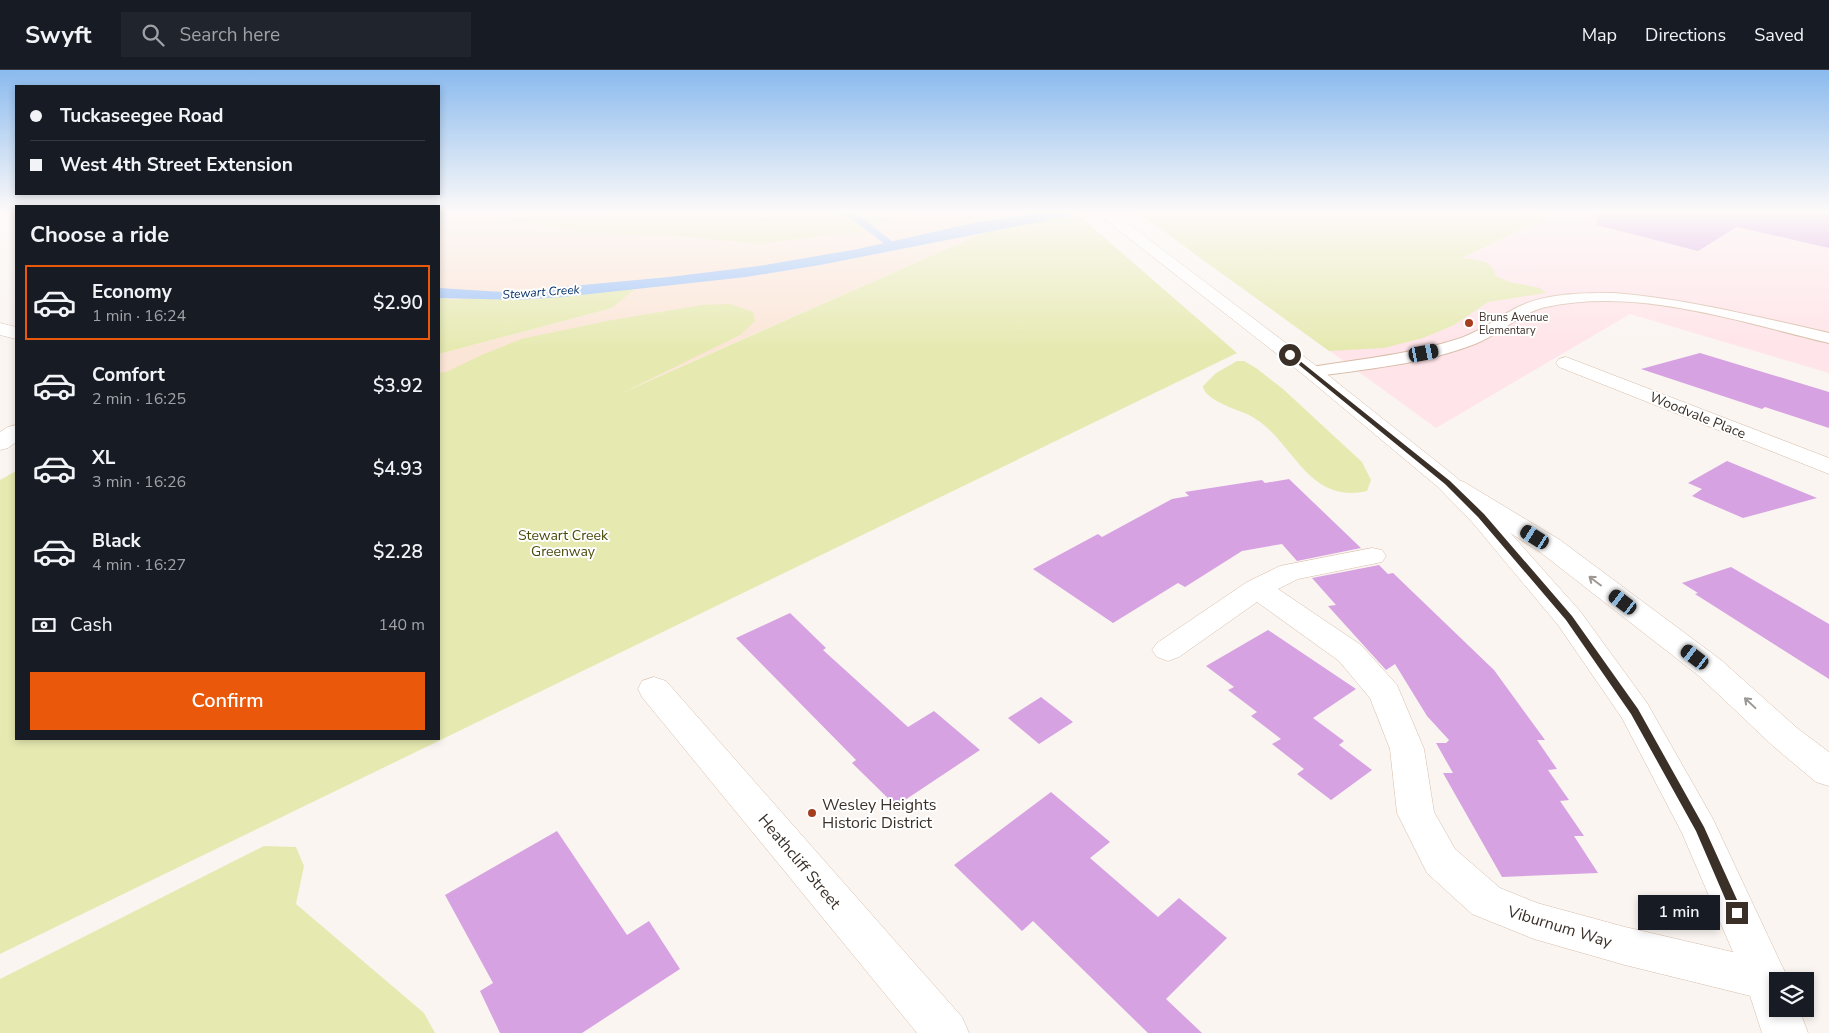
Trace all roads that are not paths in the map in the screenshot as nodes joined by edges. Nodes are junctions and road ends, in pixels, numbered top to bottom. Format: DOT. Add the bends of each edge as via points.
graph roads {
  1 [pos="1162,258"];
  2 [pos="0,329"];
  3 [pos="15,333"];
  4 [pos="1829,338"];
  5 [pos="1566,362"];
  6 [pos="1312,372"];
  7 [pos="15,433"];
  8 [pos="0,442"];
  9 [pos="1829,466"];
  10 [pos="1447,482"];
  11 [pos="1372,556"];
  12 [pos="1257,588"];
  13 [pos="1168,650"];
  14 [pos="654,689"];
  15 [pos="1829,772"];
  16 [pos="1767,980"];
  17 [pos="946,1033"];
  18 [pos="1785,1033"];
  1 -- 6 [label="street"];
  2 -- 3 [label="street"];
  4 -- 6 [label="lane" via="1644,300 1575,298 1524,309 1470,340 1438,351"];
  5 -- 9 [label="street, Woodvale Place"];
  6 -- 10 [label="street"];
  7 -- 8 [label="street"];
  15 -- 10 [label="street, one-way" via="1785,737 1710,668 1557,552"];
  10 -- 16 [label="street" via="1481,516 1569,618 1635,712 1700,830"];
  11 -- 12 [label="street" via="1290,572"];
  12 -- 13 [label="street"];
  12 -- 16 [label="street, Viburnum Way" via="1350,653 1385,693 1408,749 1416,813 1441,861 1486,901 1534,921"];
  14 -- 17 [label="street, Heathcliff Street"];
  16 -- 18 [label="street"];
}
